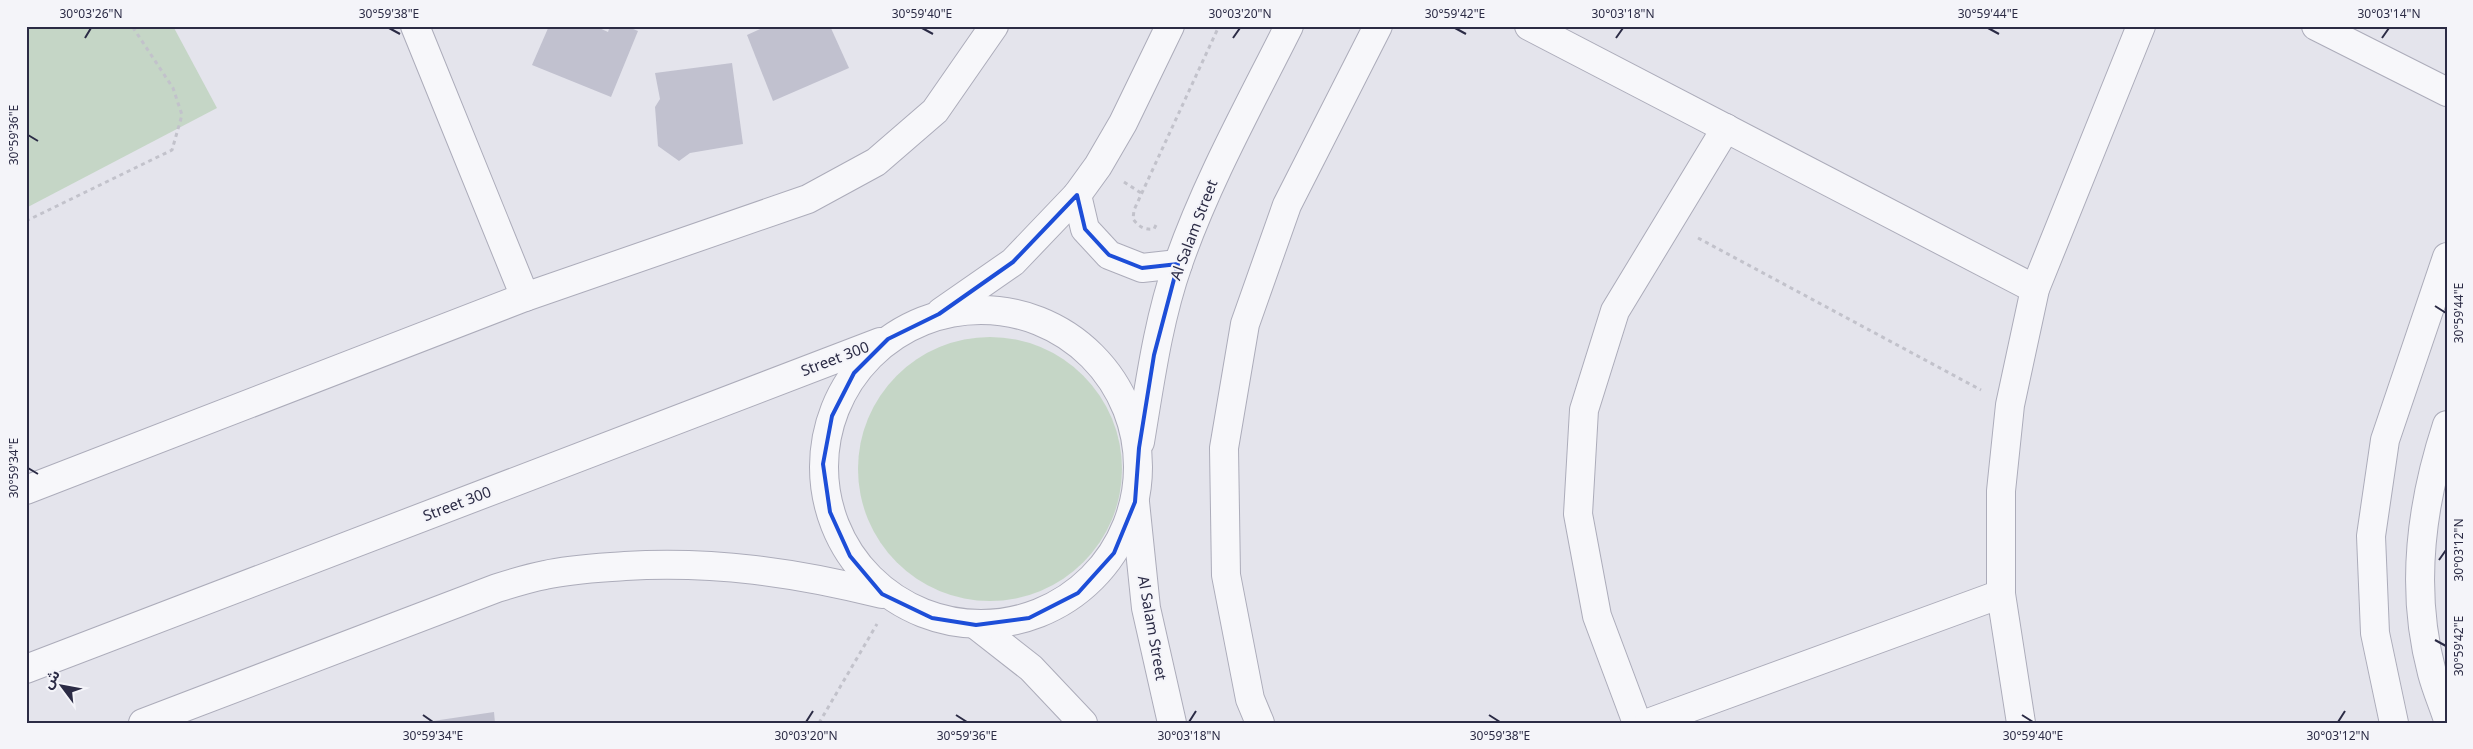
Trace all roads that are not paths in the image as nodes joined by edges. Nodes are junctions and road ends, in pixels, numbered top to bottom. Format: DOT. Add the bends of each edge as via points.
graph roads {
  1 [pos="415,26"];
  2 [pos="994,26"];
  3 [pos="1170,26"];
  4 [pos="1289,26"];
  5 [pos="1378,26"];
  6 [pos="1529,26"];
  7 [pos="2141,26"];
  8 [pos="2316,26"];
  9 [pos="2447,92"];
  10 [pos="1726,128"];
  11 [pos="1077,195"];
  12 [pos="2447,258"];
  13 [pos="1178,264"];
  14 [pos="2035,289"];
  15 [pos="525,297"];
  16 [pos="939,314"];
  17 [pos="888,339"];
  18 [pos="2447,425"];
  19 [pos="1139,448"];
  20 [pos="26,490"];
  21 [pos="1135,502"];
  22 [pos="2001,594"];
  23 [pos="887,596"];
  24 [pos="976,626"];
  25 [pos="26,669"];
  26 [pos="2447,717"];
  27 [pos="1080,721"];
  28 [pos="143,723"];
  29 [pos="1172,723"];
  30 [pos="1260,723"];
  31 [pos="1637,723"];
  32 [pos="1648,723"];
  33 [pos="2021,723"];
  34 [pos="2394,723"];
  1 -- 15 [label="street"];
  2 -- 15 [label="street" via="935,111 876,162 808,199"];
  3 -- 11 [label="street" via="1123,123"];
  4 -- 13 [label="street, Al Salam Street" via="1212,179"];
  5 -- 30 [label="street" via="1287,205 1245,324 1224,448 1226,575 1250,699"];
  6 -- 10 [label="street"];
  7 -- 14 [label="street"];
  8 -- 9 [label="street"];
  10 -- 14 [label="street"];
  10 -- 31 [label="street" via="1615,312 1584,410 1578,514 1596,616"];
  11 -- 13 [label="street" via="1085,228 1109,255 1142,268"];
  11 -- 16 [label="street" via="1014,262"];
  12 -- 34 [label="street" via="2385,440 2371,536 2375,633"];
  13 -- 19 [label="street, Al Salam Street" via="1154,355"];
  14 -- 22 [label="street" via="2010,405 2000,491"];
  15 -- 20 [label="street"];
  16 -- 17 [label="street"];
  16 -- 19 [label="street" via="993,308 1046,321 1091,352 1123,396"];
  17 -- 23 [label="street" via="854,373 832,416 823,464 830,512 850,556"];
  17 -- 25 [label="street, Street 300"];
  18 -- 26 [label="street" via="2434,464 2421,533 2421,603 2432,673"];
  19 -- 21 [label="street, Al Salam Street"];
  21 -- 24 [label="street" via="1114,552 1078,593 1030,618"];
  21 -- 29 [label="street, Al Salam Street" via="1146,608"];
  22 -- 32 [label="street"];
  22 -- 33 [label="street"];
  23 -- 24 [label="street" via="932,618"];
  23 -- 28 [label="street" via="828,580 716,565 602,567 546,574 497,588"];
  24 -- 27 [label="street" via="1031,668"];
}
